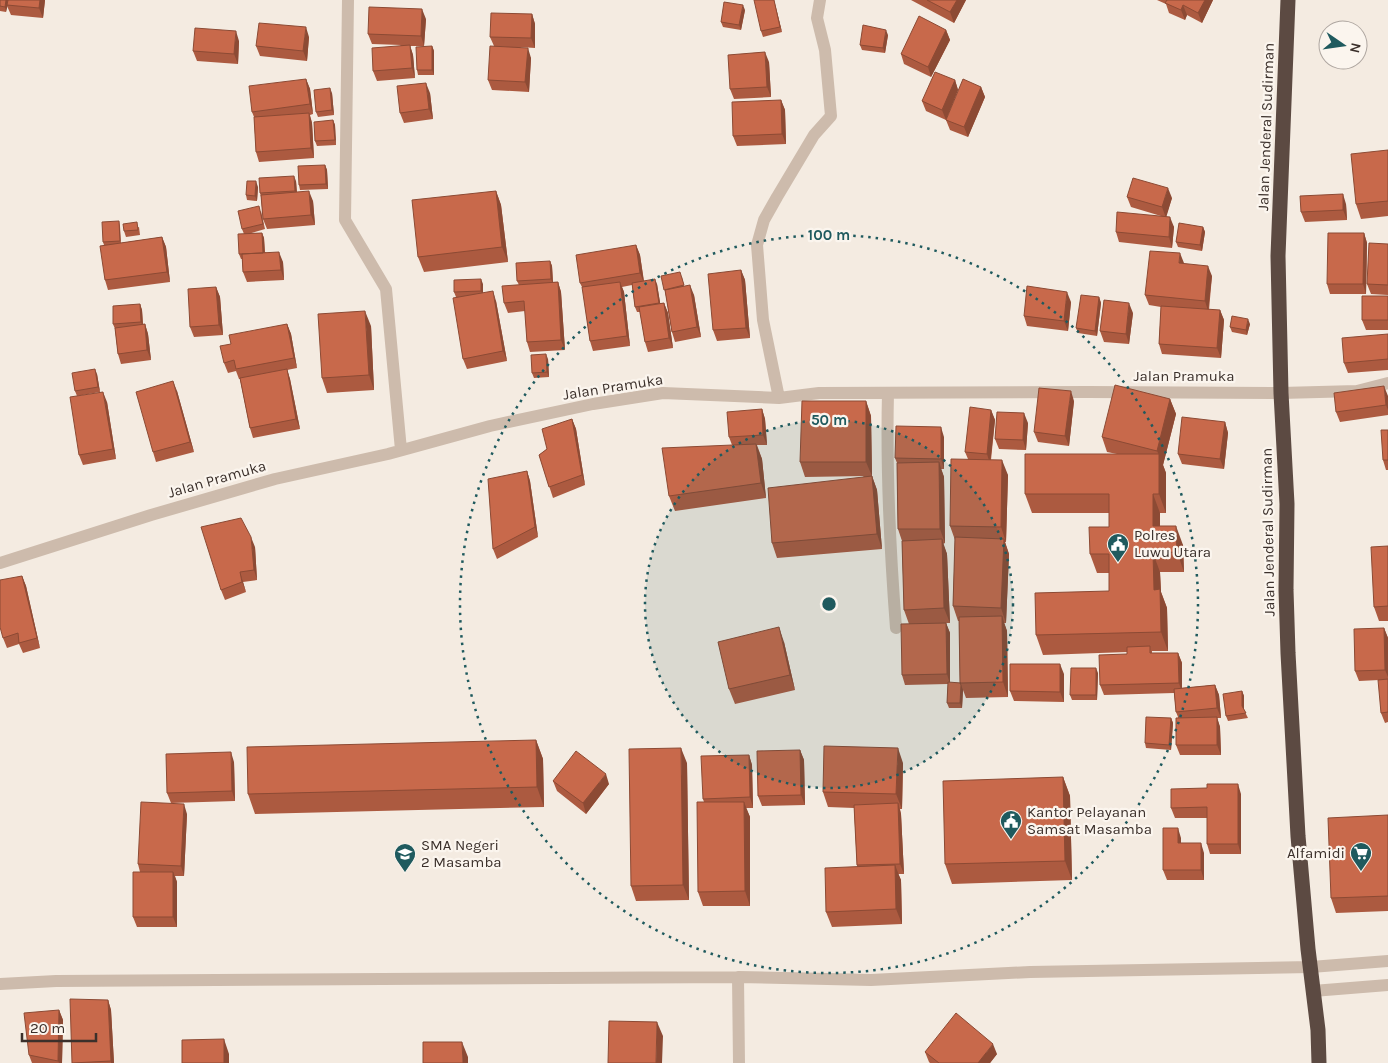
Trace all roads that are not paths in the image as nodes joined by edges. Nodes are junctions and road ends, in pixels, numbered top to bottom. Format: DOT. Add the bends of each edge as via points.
graph roads {
  1 [pos="348,0"];
  2 [pos="820,0"];
  3 [pos="1288,0"];
  4 [pos="1388,383"];
  5 [pos="888,393"];
  6 [pos="1281,393"];
  7 [pos="779,398"];
  8 [pos="401,450"];
  9 [pos="0,563"];
  10 [pos="896,628"];
  11 [pos="1388,961"];
  12 [pos="1311,967"];
  13 [pos="738,977"];
  14 [pos="0,984"];
  15 [pos="1388,985"];
  16 [pos="1314,991"];
  17 [pos="739,1063"];
  18 [pos="1319,1063"];
  1 -- 8 [label="street" via="345,220 386,289"];
  2 -- 7 [label="street" via="817,18 825,50 831,116 814,135 777,197 764,220 756,245 764,320"];
  3 -- 6 [label="highway, Jalan Jenderal Sudirman" via="1278,256"];
  4 -- 6 [label="street, Jalan Pramuka" via="1357,391"];
  5 -- 6 [label="street, Jalan Pramuka"];
  5 -- 7 [label="street, Jalan Pramuka" via="819,393"];
  5 -- 10 [label="street" via="886,452"];
  6 -- 12 [label="highway, Jalan Jenderal Sudirman" via="1287,504 1286,590 1292,743"];
  7 -- 8 [label="street, Jalan Pramuka" via="663,393 490,426"];
  8 -- 9 [label="street, Jalan Pramuka" via="275,479"];
  11 -- 12 [label="street"];
  12 -- 13 [label="street" via="1030,972 871,980"];
  12 -- 16 [label="highway, Jalan Jenderal Sudirman"];
  13 -- 14 [label="street" via="66,980"];
  13 -- 17 [label="street"];
  15 -- 16 [label="street"];
  16 -- 18 [label="highway, Jalan Jenderal Sudirman"];
}
